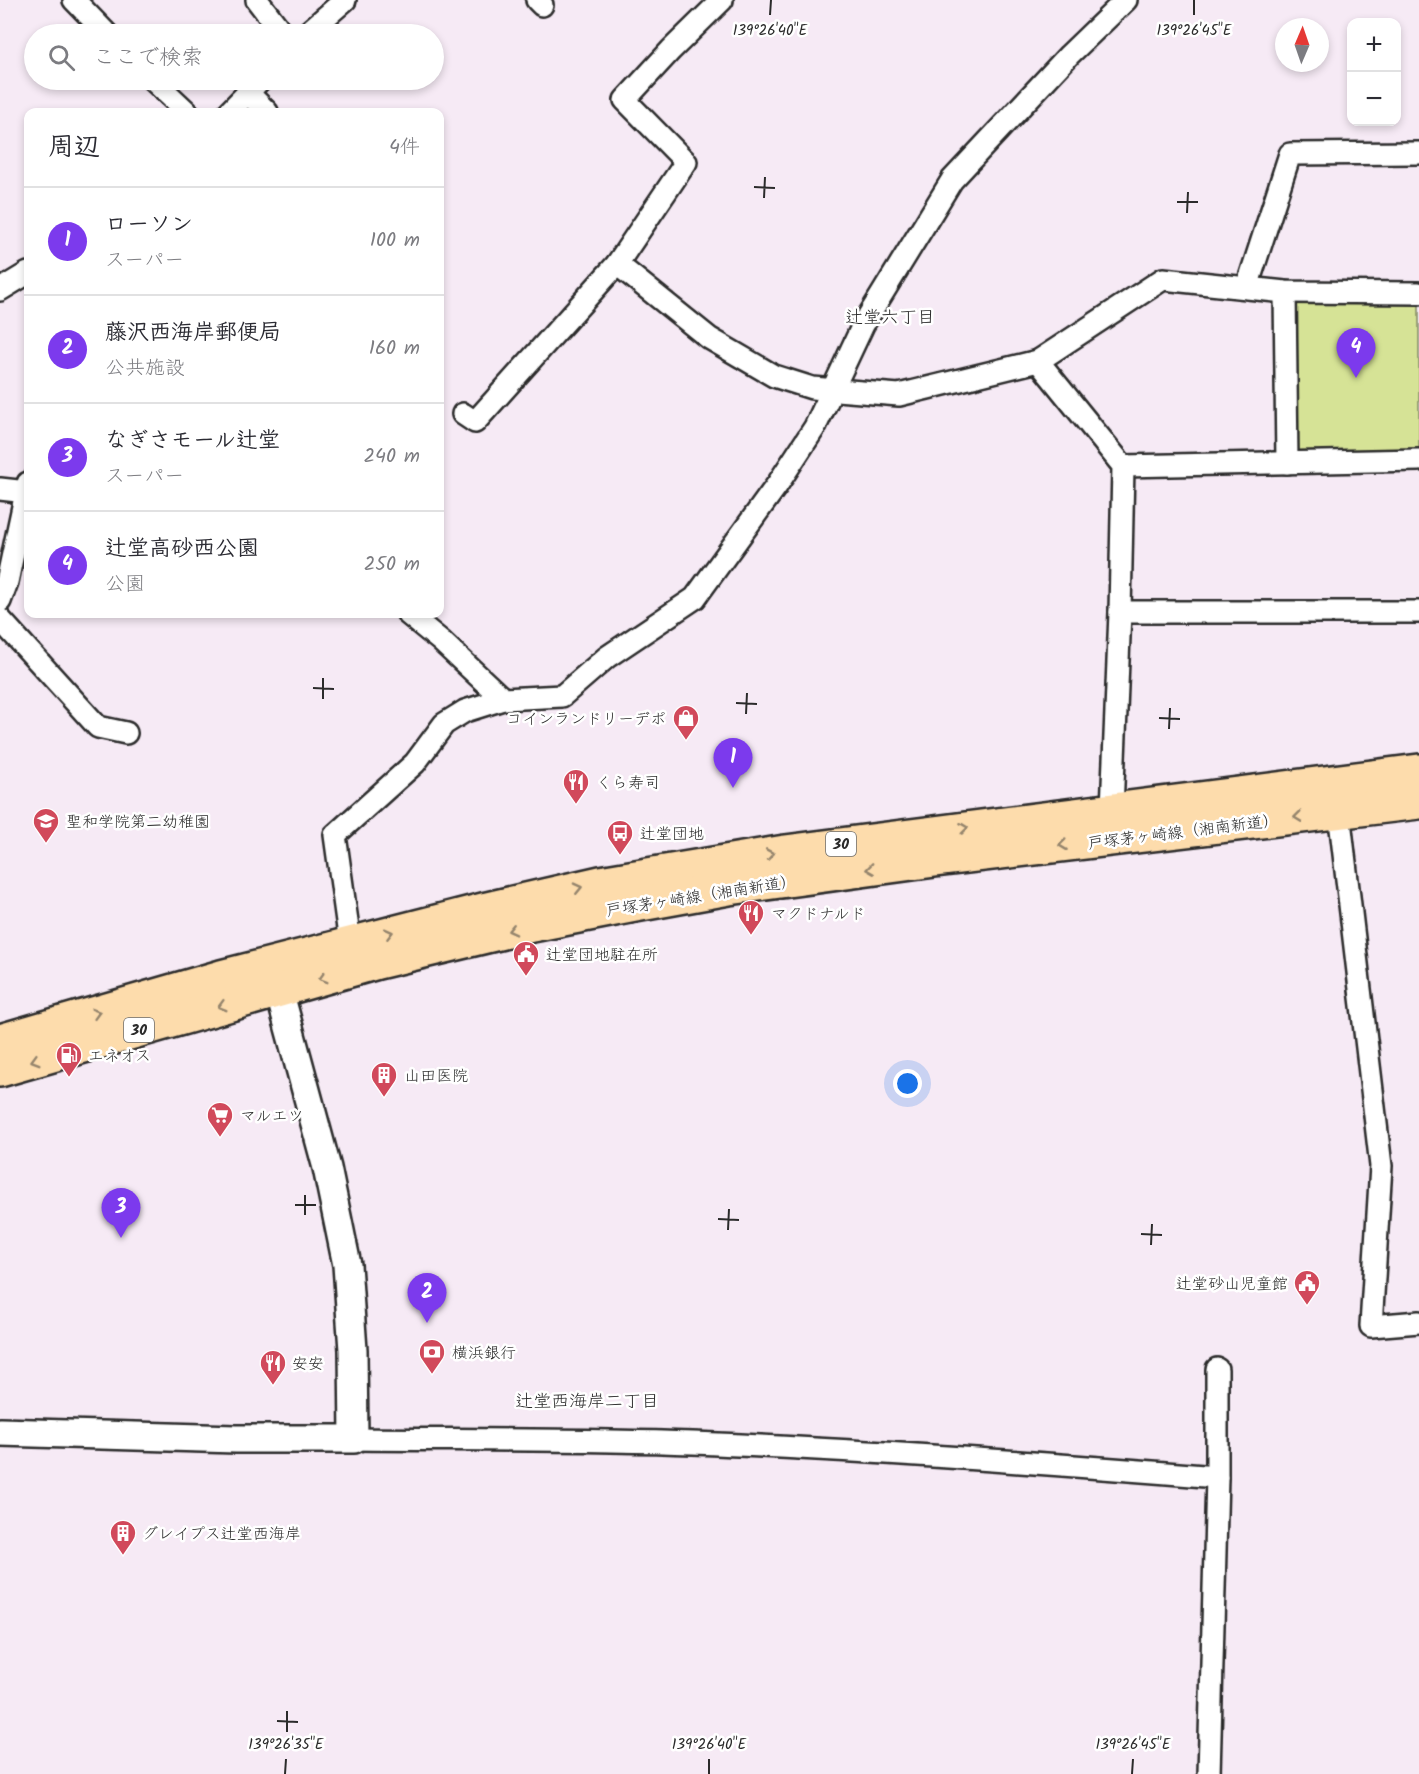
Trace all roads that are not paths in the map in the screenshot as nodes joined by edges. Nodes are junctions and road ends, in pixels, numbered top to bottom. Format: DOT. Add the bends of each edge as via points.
graph roads {
  1 [pos="74,0"];
  2 [pos="257,0"];
  3 [pos="345,0"];
  4 [pos="722,0"];
  5 [pos="1126,0"];
  6 [pos="97,24"];
  7 [pos="275,24"];
  8 [pos="317,24"];
  9 [pos="164,90"];
  10 [pos="249,90"];
  11 [pos="255,90"];
  12 [pos="183,108"];
  13 [pos="233,108"];
  14 [pos="265,108"];
  15 [pos="1419,153"];
  16 [pos="617,264"];
  17 [pos="24,275"];
  18 [pos="1247,287"];
  19 [pos="0,290"];
  20 [pos="1285,292"];
  21 [pos="1419,293"];
  22 [pos="1038,361"];
  23 [pos="833,389"];
  24 [pos="463,414"];
  25 [pos="1419,460"];
  26 [pos="1287,463"];
  27 [pos="1123,466"];
  28 [pos="24,487"];
  29 [pos="0,489"];
  30 [pos="24,505"];
  31 [pos="0,601"];
  32 [pos="1120,612"];
  33 [pos="1419,612"];
  34 [pos="413,618"];
  35 [pos="0,619"];
  36 [pos="503,699"];
  37 [pos="126,733"];
  38 [pos="1419,771"];
  39 [pos="1419,802"];
  40 [pos="1112,809"];
  41 [pos="1339,812"];
  42 [pos="350,944"];
  43 [pos="275,977"];
  44 [pos="0,1041"];
  45 [pos="0,1070"];
  46 [pos="1419,1322"];
  47 [pos="1218,1369"];
  48 [pos="0,1432"];
  49 [pos="354,1439"];
  50 [pos="1217,1477"];
  51 [pos="1209,1774"];
  1 -- 6 [label="street"];
  2 -- 7 [label="street"];
  3 -- 8 [label="street"];
  4 -- 16 [label="street" via="625,100 686,162"];
  5 -- 23 [label="street" via="1068,54 952,180 863,325"];
  9 -- 12 [label="street"];
  10 -- 13 [label="street"];
  11 -- 14 [label="street"];
  15 -- 18 [label="street" via="1290,154"];
  16 -- 23 [label="street" via="709,338 765,371 812,388"];
  16 -- 24 [label="street" via="475,422"];
  17 -- 19 [label="street"];
  18 -- 20 [label="street"];
  18 -- 22 [label="street" via="1164,279"];
  20 -- 21 [label="street"];
  20 -- 26 [label="street"];
  22 -- 23 [label="street" via="899,395"];
  22 -- 27 [label="street"];
  23 -- 36 [label="street" via="777,485 695,598 607,657 562,696"];
  25 -- 26 [label="street"];
  26 -- 27 [label="street"];
  27 -- 32 [label="street"];
  28 -- 29 [label="street"];
  30 -- 31 [label="street"];
  32 -- 33 [label="street"];
  32 -- 40 [label="street"];
  34 -- 36 [label="street"];
  35 -- 37 [label="street" via="98,727"];
  36 -- 42 [label="street" via="465,711 444,724 415,763 335,835"];
  38 -- 40 [label="main road, 戸塚茅ヶ崎線（湘南新道） / 30"];
  39 -- 41 [label="main road, 戸塚茅ヶ崎線（湘南新道） / 30"];
  42 -- 40 [label="main road, 戸塚茅ヶ崎線（湘南新道） / 30, one-way" via="600,883 785,852"];
  41 -- 43 [label="main road, 戸塚茅ヶ崎線（湘南新道） / 30, one-way" via="729,888 532,925 378,962"];
  41 -- 46 [label="street" via="1381,1166 1371,1326"];
  42 -- 43 [label="main road, 戸塚茅ヶ崎線（湘南新道） / 30"];
  44 -- 43 [label="main road, 戸塚茅ヶ崎線（湘南新道） / 30, one-way" via="210,980"];
  43 -- 45 [label="main road, 戸塚茅ヶ崎線（湘南新道） / 30, one-way"];
  43 -- 49 [label="street" via="327,1168 347,1265 354,1350"];
  47 -- 50 [label="street"];
  48 -- 49 [label="street"];
  49 -- 50 [label="street" via="772,1446"];
  50 -- 51 [label="street"];
}
